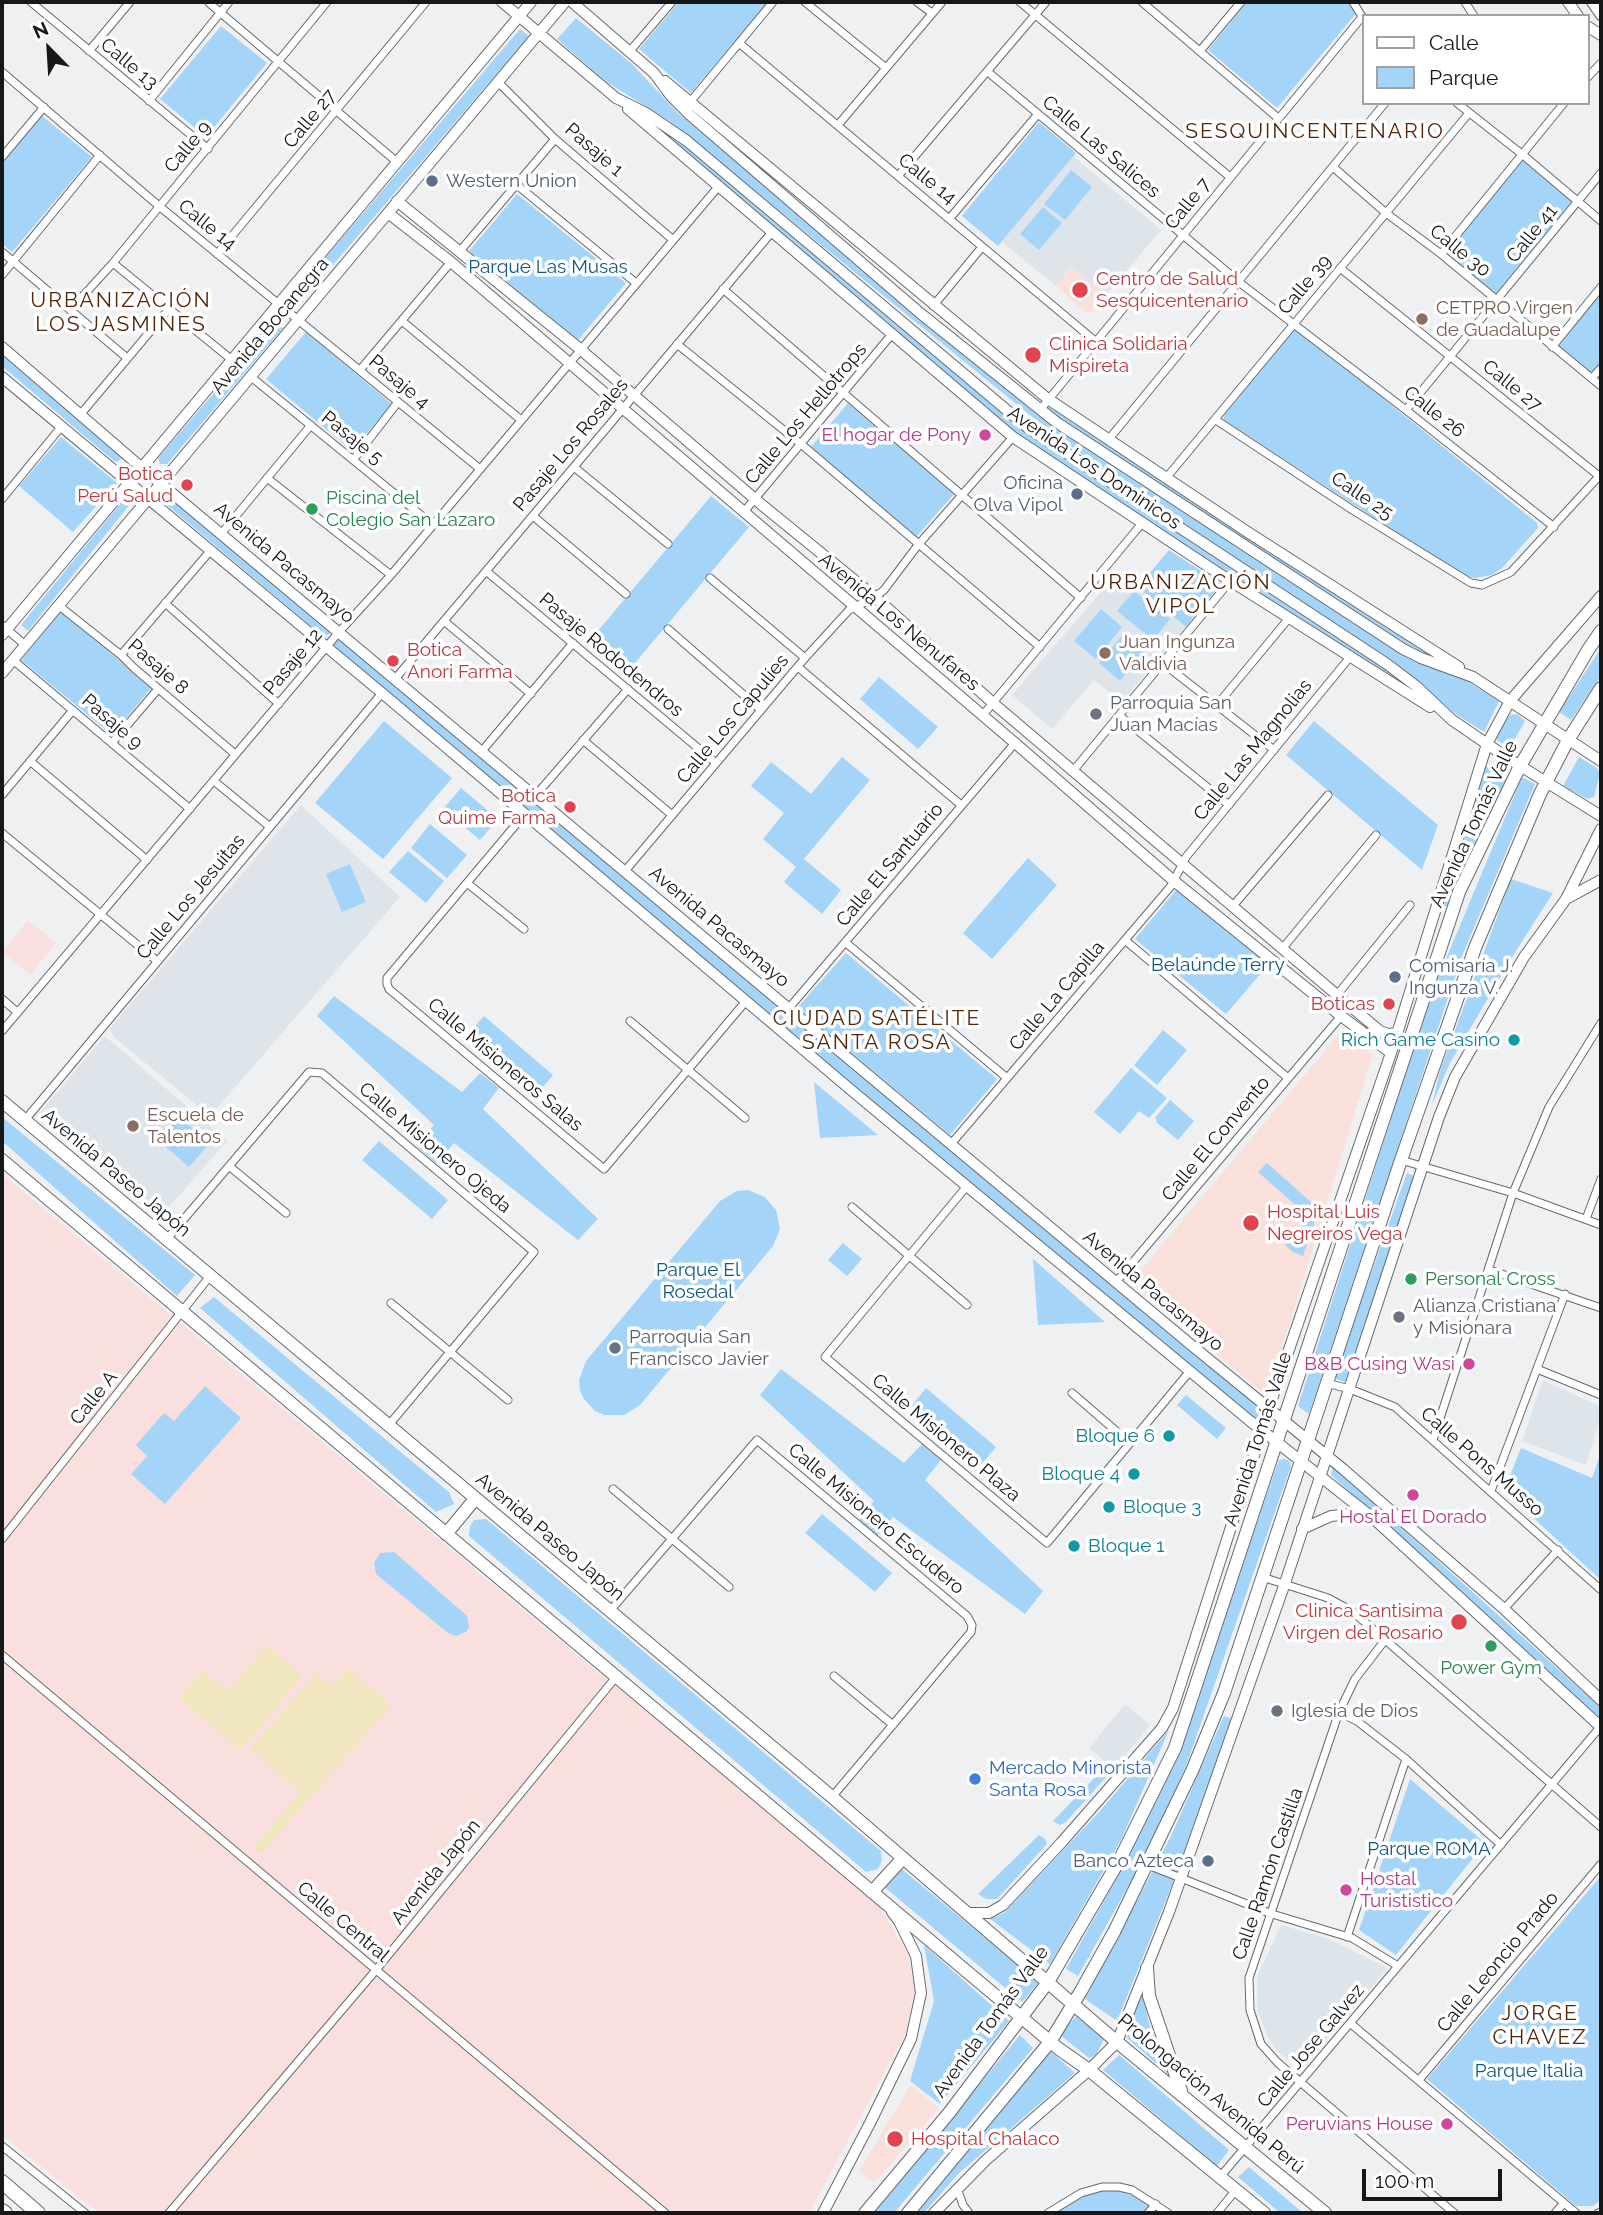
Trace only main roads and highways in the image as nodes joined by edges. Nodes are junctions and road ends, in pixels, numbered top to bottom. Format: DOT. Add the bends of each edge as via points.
graph roads {
  1 [pos="502,2"];
  2 [pos="531,2"];
  3 [pos="565,2"];
  4 [pos="572,2"];
  5 [pos="1592,2"];
  6 [pos="1601,15"];
  7 [pos="519,17"];
  8 [pos="539,33"];
  9 [pos="654,73"];
  10 [pos="616,98"];
  11 [pos="397,201"];
  12 [pos="388,213"];
  13 [pos="2,347"];
  14 [pos="4,382"];
  15 [pos="142,468"];
  16 [pos="160,483"];
  17 [pos="130,484"];
  18 [pos="147,498"];
  19 [pos="1601,596"];
  20 [pos="3,630"];
  21 [pos="1601,631"];
  22 [pos="2,673"];
  23 [pos="1473,677"];
  24 [pos="1601,688"];
  25 [pos="1510,701"];
  26 [pos="1452,720"];
  27 [pos="1545,724"];
  28 [pos="454,729"];
  29 [pos="1568,740"];
  30 [pos="442,744"];
  31 [pos="1487,744"];
  32 [pos="1601,761"];
  33 [pos="1520,766"];
  34 [pos="1546,783"];
  35 [pos="1601,816"];
  36 [pos="1601,829"];
  37 [pos="1601,880"];
  38 [pos="1566,899"];
  39 [pos="1397,1034"];
  40 [pos="1391,1053"];
  41 [pos="871,1077"];
  42 [pos="857,1095"];
  43 [pos="2,1101"];
  44 [pos="2,1160"];
  45 [pos="1116,1282"];
  46 [pos="1102,1298"];
  47 [pos="1269,1410"];
  48 [pos="1284,1423"];
  49 [pos="1262,1430"];
  50 [pos="1306,1440"];
  51 [pos="1277,1442"];
  52 [pos="1328,1455"];
  53 [pos="1300,1461"];
  54 [pos="1320,1477"];
  55 [pos="475,1499"];
  56 [pos="1373,1518"];
  57 [pos="1302,1529"];
  58 [pos="446,1534"];
  59 [pos="1601,1700"];
  60 [pos="1601,1727"];
  61 [pos="903,1858"];
  62 [pos="873,1892"];
  63 [pos="883,1901"];
  64 [pos="968,1913"];
  65 [pos="1147,1968"];
  66 [pos="1048,1982"];
  67 [pos="1074,2003"];
  68 [pos="1021,2018"];
  69 [pos="1050,2042"];
  70 [pos="1116,2042"];
  71 [pos="1089,2070"];
  72 [pos="1182,2094"];
  73 [pos="2,2182"];
  74 [pos="38,2213"];
  75 [pos="823,2213"];
  76 [pos="865,2213"];
  77 [pos="908,2213"];
  78 [pos="934,2213"];
  79 [pos="1264,2213"];
  80 [pos="1325,2213"];
  1 -- 7 [label="main road, Avenida Los Dominicos"];
  2 -- 7 [label="main road, Avenida Bocanegra"];
  3 -- 8 [label="main road, Avenida Bocanegra"];
  4 -- 9 [label="main road, Avenida Los Dominicos"];
  5 -- 6 [label="main road"];
  7 -- 8 [label="main road, Avenida Los Dominicos"];
  7 -- 15 [label="main road, Avenida Bocanegra"];
  8 -- 10 [label="main road, Avenida Los Dominicos"];
  8 -- 11 [label="main road, Avenida Bocanegra"];
  9 -- 23 [label="main road, Avenida Los Dominicos" via="1048,399"];
  9 -- 23 [label="main road, Avenida Los Dominicos" via="690,115 1040,410 1403,649"];
  10 -- 26 [label="main road, Avenida Los Dominicos" via="1013,437"];
  10 -- 26 [label="main road, Avenida Los Dominicos" via="687,141 1027,427 1387,664"];
  11 -- 12 [label="main road, Avenida Bocanegra"];
  11 -- 39 [label="main road, Avenida Los Nenufares" via="875,597 1380,1031"];
  12 -- 16 [label="main road, Avenida Bocanegra"];
  12 -- 40 [label="main road, Avenida Los Nenufares" via="1174,881"];
  13 -- 15 [label="main road, Avenida Pacasmayo"];
  14 -- 17 [label="main road, Avenida Pacasmayo"];
  15 -- 16 [label="main road, Avenida Pacasmayo"];
  15 -- 17 [label="main road, Avenida Bocanegra"];
  16 -- 18 [label="main road, Avenida Bocanegra"];
  16 -- 28 [label="main road, Avenida Pacasmayo"];
  17 -- 18 [label="main road, Avenida Pacasmayo"];
  17 -- 20 [label="main road, Avenida Bocanegra"];
  18 -- 22 [label="main road, Avenida Bocanegra"];
  18 -- 30 [label="main road, Avenida Pacasmayo"];
  19 -- 25 [label="main road, Avenida Tomás Valle"];
  21 -- 27 [label="main road, Avenida Tomás Valle"];
  23 -- 25 [label="main road, Avenida Los Dominicos"];
  24 -- 29 [label="main road"];
  25 -- 27 [label="main road, Avenida Los Dominicos"];
  25 -- 31 [label="main road, Avenida Tomás Valle"];
  26 -- 31 [label="main road, Avenida Los Dominicos"];
  27 -- 29 [label="main road, Avenida Los Dominicos"];
  27 -- 33 [label="main road, Avenida Tomás Valle"];
  28 -- 30 [label="main road"];
  28 -- 41 [label="main road, Avenida Pacasmayo"];
  29 -- 32 [label="main road, Avenida Los Dominicos"];
  29 -- 34 [label="main road"];
  30 -- 42 [label="main road, Avenida Pacasmayo"];
  31 -- 33 [label="main road, Avenida Los Dominicos"];
  31 -- 39 [label="main road, Avenida Tomás Valle"];
  33 -- 34 [label="main road, Avenida Los Dominicos"];
  33 -- 48 [label="main road, Avenida Tomás Valle" via="1459,892"];
  34 -- 35 [label="main road, Avenida Los Dominicos"];
  34 -- 50 [label="main road" via="1475,948"];
  36 -- 38 [label="main road"];
  37 -- 38 [label="main road"];
  38 -- 52 [label="main road" via="1524,957 1455,1077"];
  39 -- 40 [label="main road, Avenida Tomás Valle"];
  40 -- 47 [label="main road, Avenida Tomás Valle"];
  41 -- 42 [label="main road"];
  41 -- 45 [label="main road, Avenida Pacasmayo"];
  42 -- 46 [label="main road, Avenida Pacasmayo"];
  43 -- 55 [label="main road, Avenida Paseo Japón"];
  44 -- 58 [label="main road"];
  45 -- 46 [label="main road"];
  45 -- 47 [label="main road, Avenida Pacasmayo"];
  46 -- 49 [label="main road, Avenida Pacasmayo"];
  47 -- 48 [label="main road, Avenida Pacasmayo"];
  47 -- 49 [label="main road, Avenida Tomás Valle"];
  48 -- 50 [label="main road, Avenida Pacasmayo"];
  48 -- 51 [label="main road, Avenida Tomás Valle"];
  49 -- 51 [label="main road, Avenida Pacasmayo"];
  49 -- 64 [label="main road, Avenida Tomás Valle" via="1173,1708 1161,1728 1003,1905 989,1913"];
  50 -- 52 [label="main road, Avenida Pacasmayo"];
  50 -- 53 [label="main road"];
  51 -- 53 [label="main road, Avenida Pacasmayo"];
  51 -- 66 [label="main road, Avenida Tomás Valle" via="1175,1748 1120,1859"];
  52 -- 54 [label="main road"];
  52 -- 59 [label="main road, Avenida Pacasmayo"];
  53 -- 54 [label="main road, Avenida Pacasmayo"];
  53 -- 67 [label="main road" via="1224,1693 1192,1771"];
  54 -- 56 [label="main road, Avenida Pacasmayo"];
  54 -- 57 [label="main road"];
  55 -- 58 [label="main road"];
  55 -- 61 [label="main road, Avenida Paseo Japón"];
  56 -- 57 [label="main road" via="1331,1516"];
  56 -- 60 [label="main road, Avenida Pacasmayo"];
  57 -- 65 [label="main road"];
  58 -- 62 [label="main road"];
  61 -- 62 [label="main road"];
  61 -- 64 [label="main road, Avenida Paseo Japón"];
  62 -- 63 [label="main road"];
  63 -- 68 [label="main road"];
  63 -- 75 [label="main road" via="916,1956 921,1993 911,2039"];
  64 -- 66 [label="main road, Avenida Paseo Japón"];
  65 -- 70 [label="main road"];
  65 -- 72 [label="main road" via="1149,1996"];
  66 -- 67 [label="main road, Avenida Paseo Japón"];
  66 -- 68 [label="main road, Avenida Tomás Valle"];
  67 -- 69 [label="main road"];
  67 -- 70 [label="main road, Prolongación Avenida Perú"];
  68 -- 69 [label="main road"];
  68 -- 76 [label="main road, Avenida Tomás Valle" via="950,2113"];
  69 -- 71 [label="main road"];
  69 -- 77 [label="main road"];
  70 -- 71 [label="main road"];
  70 -- 72 [label="main road, Prolongación Avenida Perú"];
  71 -- 78 [label="main road" via="986,2160"];
  71 -- 79 [label="main road"];
  72 -- 80 [label="main road, Prolongación Avenida Perú"];
  73 -- 74 [label="highway"];
}
